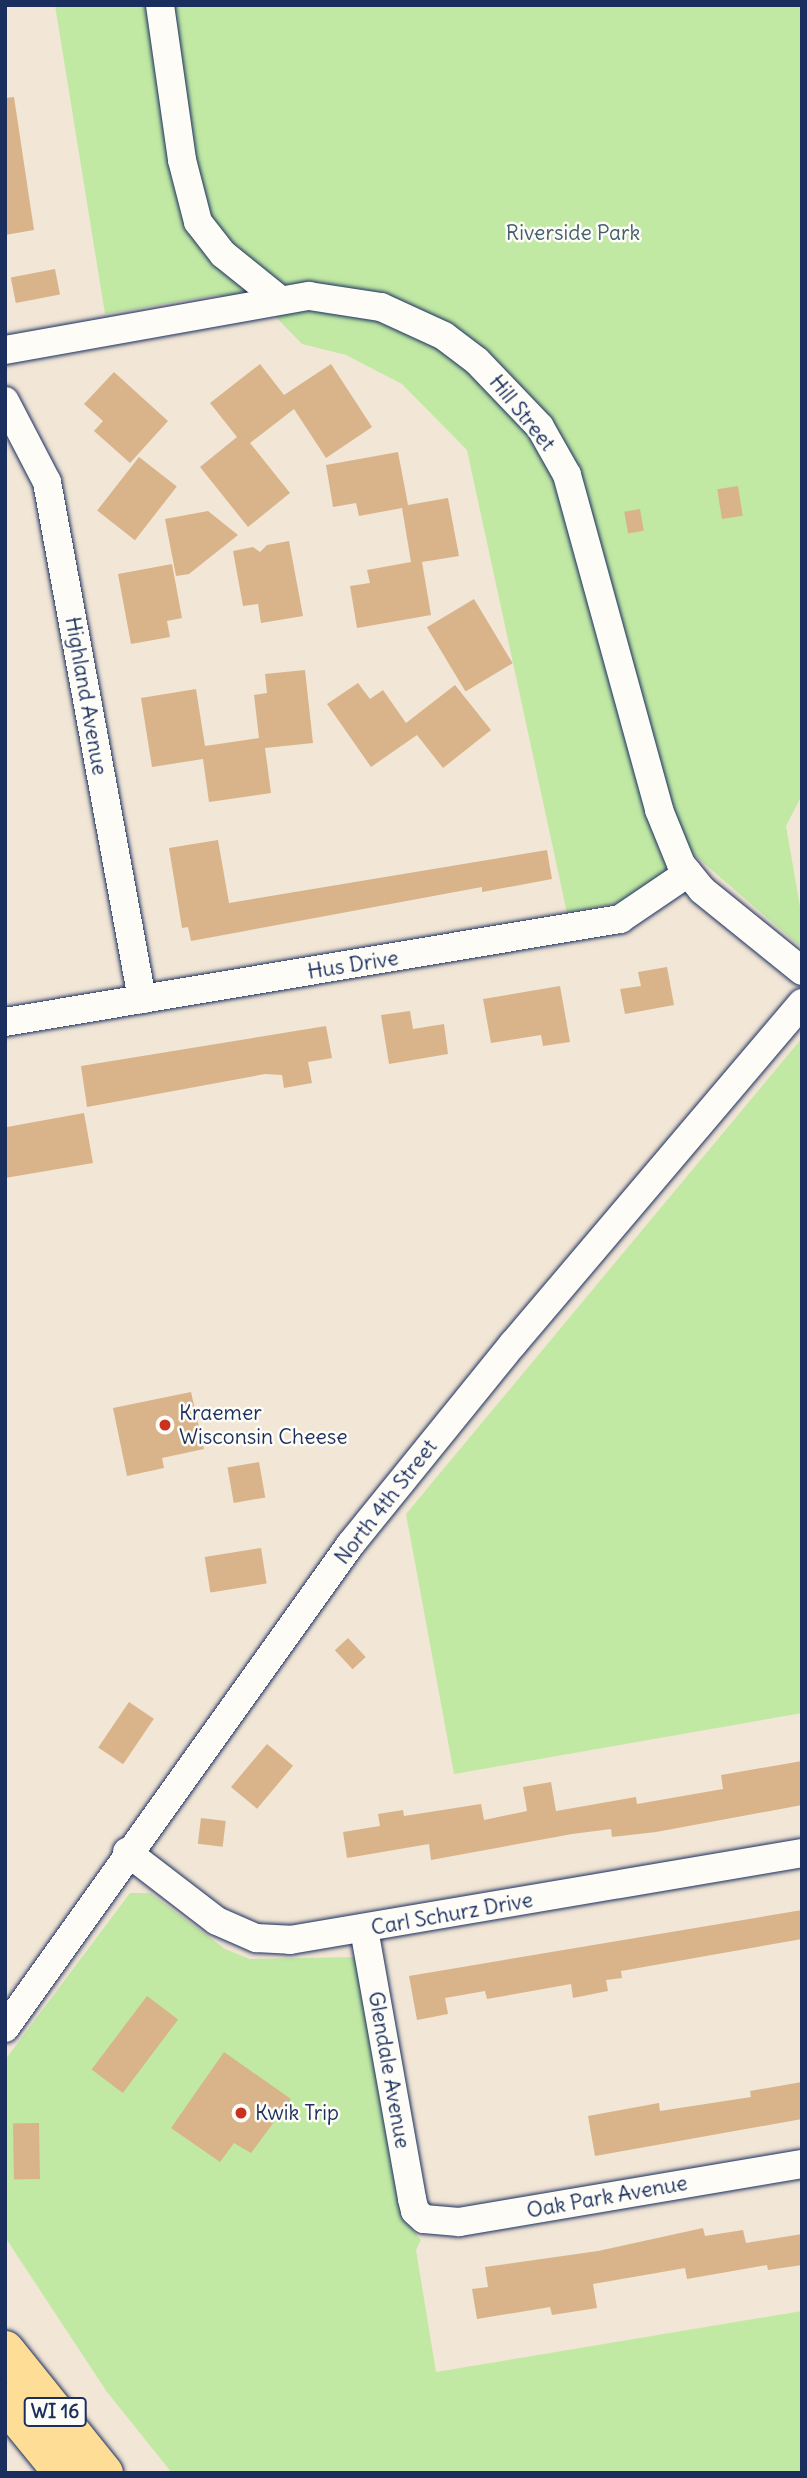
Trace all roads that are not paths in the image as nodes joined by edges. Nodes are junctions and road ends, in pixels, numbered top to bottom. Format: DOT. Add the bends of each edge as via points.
graph roads {
  1 [pos="160,5"];
  2 [pos="279,299"];
  3 [pos="5,350"];
  4 [pos="5,401"];
  5 [pos="688,873"];
  6 [pos="802,971"];
  7 [pos="142,999"];
  8 [pos="802,1003"];
  9 [pos="5,1022"];
  10 [pos="127,1852"];
  11 [pos="802,1853"];
  12 [pos="364,1929"];
  13 [pos="5,2028"];
  14 [pos="802,2164"];
  15 [pos="415,2211"];
  16 [pos="5,2350"];
  17 [pos="5,2402"];
  18 [pos="63,2473"];
  19 [pos="104,2473"];
  1 -- 2 [label="street" via="182,160 198,222 223,254"];
  2 -- 3 [label="street, Hill Street"];
  2 -- 5 [label="street, Hill Street" via="309,296 355,301 444,336 503,384 540,427 563,467 580,511 659,810"];
  4 -- 7 [label="street, Highland Avenue" via="47,482"];
  5 -- 6 [label="street, Hill Street" via="745,928"];
  5 -- 7 [label="street, Hus Drive" via="620,919"];
  7 -- 9 [label="street, Hus Drive"];
  8 -- 10 [label="street, North 4th Street" via="513,1344 350,1545"];
  10 -- 12 [label="street, Carl Schurz Drive" via="217,1921 256,1938 290,1940"];
  10 -- 13 [label="street, North 4th Street"];
  11 -- 12 [label="street, Carl Schurz Drive"];
  12 -- 15 [label="street, Glendale Avenue"];
  14 -- 15 [label="street, Oak Park Avenue" via="459,2222 424,2219"];
  16 -- 19 [label="highway, WI 16"];
  17 -- 18 [label="highway, WI 16"];
}
